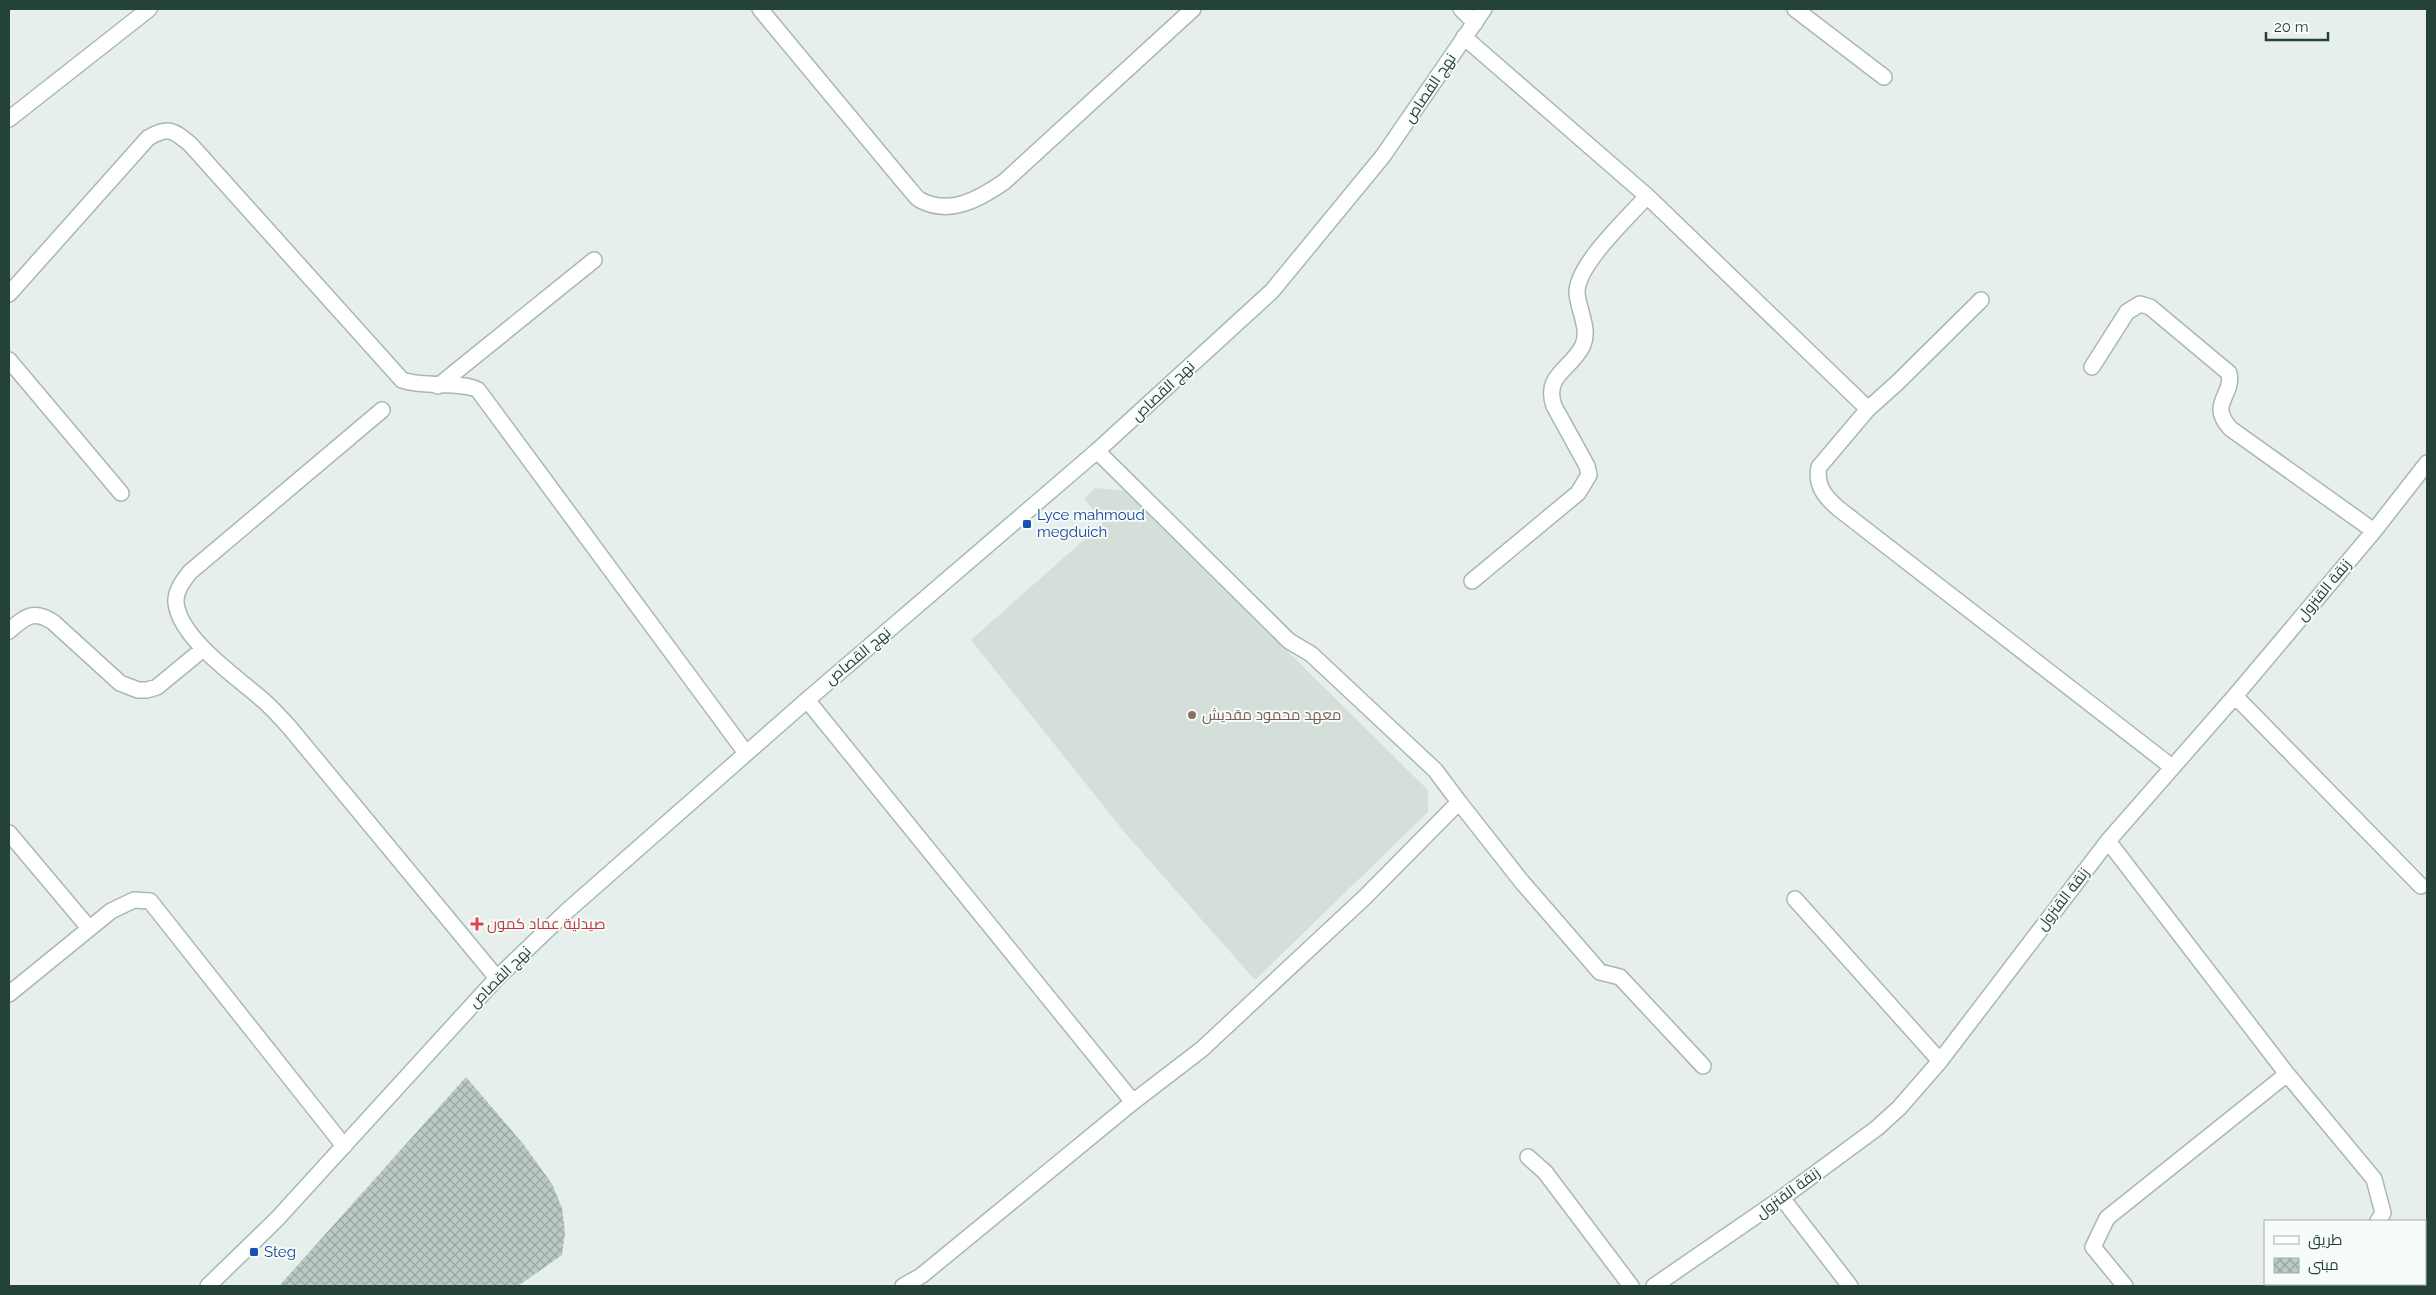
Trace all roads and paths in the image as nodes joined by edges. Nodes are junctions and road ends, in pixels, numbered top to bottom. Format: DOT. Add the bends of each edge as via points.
graph roads {
  1 [pos="149,9"];
  2 [pos="760,9"];
  3 [pos="1193,9"];
  4 [pos="1461,9"];
  5 [pos="1484,9"];
  6 [pos="1795,9"];
  7 [pos="1475,22"];
  8 [pos="1464,37"];
  9 [pos="1884,77"];
  10 [pos="9,119"];
  11 [pos="1648,196"];
  12 [pos="594,260"];
  13 [pos="9,294"];
  14 [pos="1981,300"];
  15 [pos="9,360"];
  16 [pos="2092,367"];
  17 [pos="438,386"];
  18 [pos="1868,409"];
  19 [pos="382,410"];
  20 [pos="1097,451"];
  21 [pos="2427,463"];
  22 [pos="121,493"];
  23 [pos="2374,531"];
  24 [pos="1472,580"];
  25 [pos="9,631"];
  26 [pos="202,650"];
  27 [pos="2235,696"];
  28 [pos="807,700"];
  29 [pos="746,753"];
  30 [pos="2172,767"];
  31 [pos="1458,802"];
  32 [pos="9,833"];
  33 [pos="2108,841"];
  34 [pos="2421,886"];
  35 [pos="1795,899"];
  36 [pos="89,928"];
  37 [pos="497,978"];
  38 [pos="9,994"];
  39 [pos="1940,1062"];
  40 [pos="1703,1066"];
  41 [pos="2288,1074"];
  42 [pos="1134,1102"];
  43 [pos="344,1146"];
  44 [pos="1528,1157"];
  45 [pos="1782,1198"];
  46 [pos="2378,1220"];
  47 [pos="208,1286"];
  48 [pos="903,1286"];
  49 [pos="1631,1286"];
  50 [pos="1654,1286"];
  51 [pos="1850,1286"];
  52 [pos="2125,1286"];
  1 -- 10 [label="street"];
  2 -- 3 [label="street" via="919,200 939,206 954,206 979,199 1004,182"];
  4 -- 7 [label="street"];
  5 -- 7 [label="street, نهج القصاص"];
  6 -- 9 [label="street"];
  7 -- 8 [label="street, نهج القصاص"];
  8 -- 11 [label="street"];
  8 -- 20 [label="street, نهج القصاص" via="1383,156 1272,291"];
  11 -- 18 [label="street"];
  11 -- 24 [label="street" via="1583,271 1577,293 1584,331 1583,345 1551,387 1554,406 1589,475 1578,493"];
  12 -- 17 [label="street"];
  13 -- 17 [label="street" via="148,138 168,130 176,132 190,144 393,372 412,384"];
  14 -- 18 [label="street"];
  15 -- 22 [label="street"];
  16 -- 23 [label="street" via="2126,312 2140,304 2150,307 2229,373 2230,380 2220,406 2225,423 2231,429"];
  17 -- 29 [label="street" via="478,390"];
  18 -- 30 [label="street" via="1819,467 1817,476 1825,495 1839,510"];
  19 -- 26 [label="street" via="190,572 180,586 176,602 179,614"];
  20 -- 28 [label="street, نهج القصاص"];
  20 -- 31 [label="street" via="1289,641 1311,654 1435,770"];
  21 -- 23 [label="street, زنقة القنزول"];
  23 -- 27 [label="street, زنقة القنزول"];
  25 -- 26 [label="street" via="23,619 36,614 44,616 120,683 138,690 157,687"];
  26 -- 37 [label="street" via="266,702 290,728"];
  27 -- 30 [label="street, زنقة القنزول"];
  27 -- 34 [label="street"];
  28 -- 29 [label="street, نهج القصاص"];
  28 -- 42 [label="street"];
  29 -- 37 [label="street, نهج القصاص"];
  30 -- 33 [label="street, زنقة القنزول"];
  31 -- 40 [label="street" via="1600,972 1620,978"];
  31 -- 42 [label="street" via="1365,897 1202,1049"];
  32 -- 36 [label="street"];
  33 -- 39 [label="street, زنقة القنزول"];
  33 -- 41 [label="street"];
  35 -- 39 [label="street"];
  36 -- 38 [label="street"];
  36 -- 43 [label="street" via="124,903 145,899 155,905"];
  37 -- 43 [label="street, نهج القصاص"];
  39 -- 45 [label="street, زنقة القنزول" via="1877,1128"];
  41 -- 46 [label="street" via="2374,1180 2382,1213"];
  41 -- 52 [label="street" via="2107,1218 2093,1247"];
  42 -- 48 [label="street" via="920,1276"];
  43 -- 47 [label="street, نهج القصاص" via="277,1219"];
  44 -- 49 [label="street" via="1545,1172"];
  45 -- 50 [label="street, زنقة القنزول"];
  45 -- 51 [label="street"];
}
